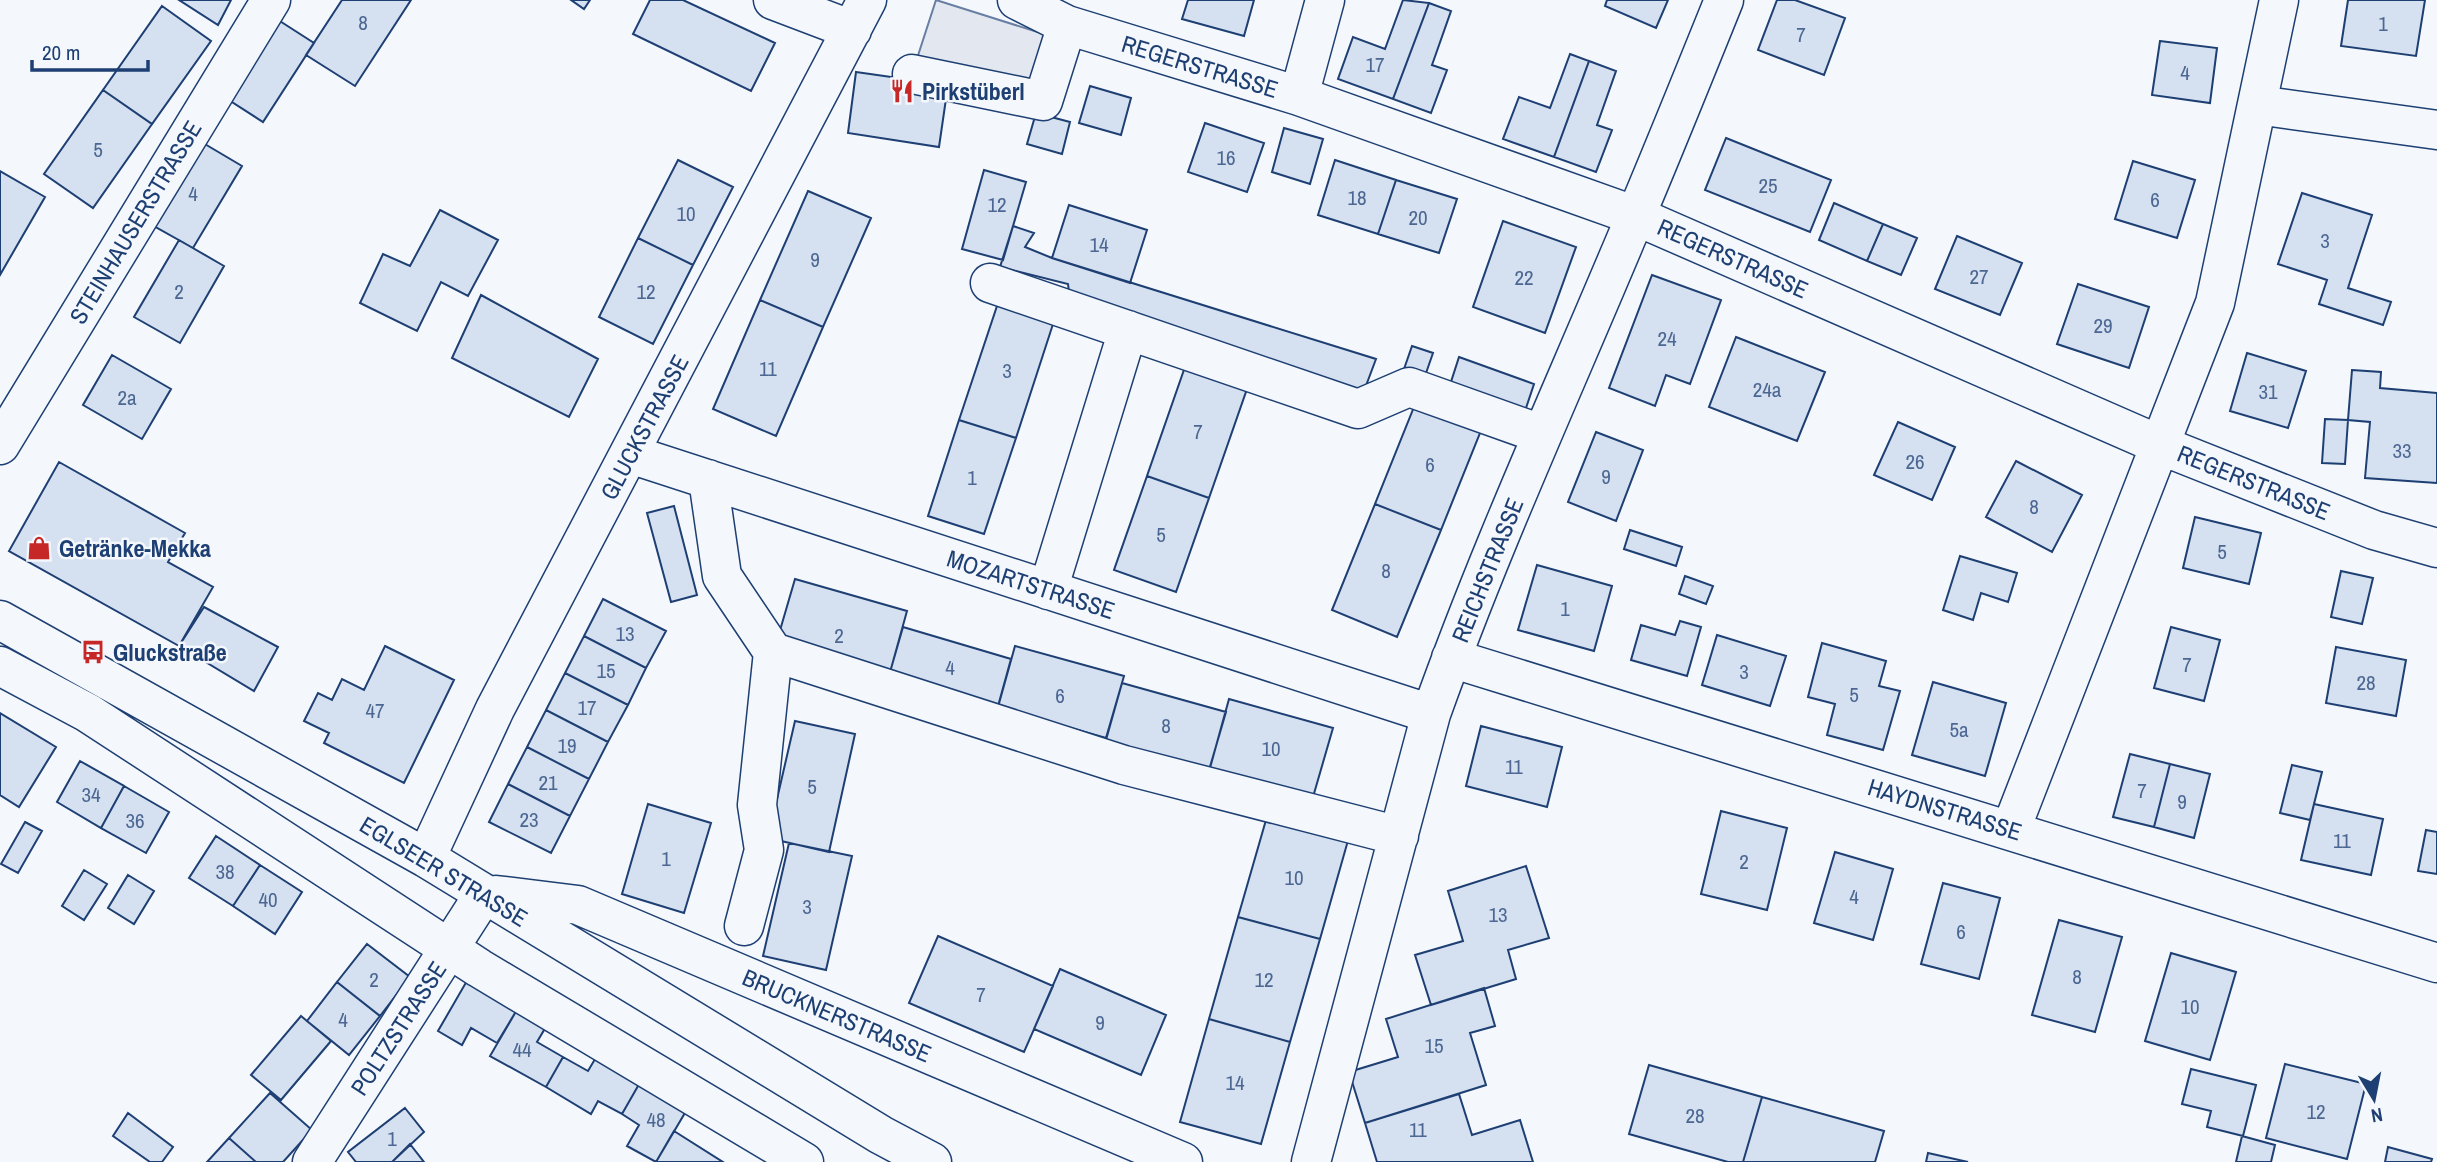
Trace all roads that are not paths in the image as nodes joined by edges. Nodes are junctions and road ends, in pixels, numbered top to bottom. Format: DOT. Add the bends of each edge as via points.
graph roads {
  1 [pos="271,0"];
  2 [pos="773,0"];
  3 [pos="1017,0"];
  4 [pos="1325,0"];
  5 [pos="1724,0"];
  6 [pos="2279,0"];
  7 [pos="859,15"];
  8 [pos="1067,25"];
  9 [pos="912,74"];
  10 [pos="1299,96"];
  11 [pos="2257,105"];
  12 [pos="2437,130"];
  13 [pos="1636,216"];
  14 [pos="989,283"];
  15 [pos="1128,330"];
  16 [pos="3,433"];
  17 [pos="1541,434"];
  18 [pos="2160,445"];
  19 [pos="630,454"];
  20 [pos="708,479"];
  21 [pos="2437,548"];
  22 [pos="1048,590"];
  23 [pos="0,621"];
  24 [pos="773,653"];
  25 [pos="1451,658"];
  26 [pos="0,666"];
  27 [pos="1431,714"];
  28 [pos="2011,829"];
  29 [pos="1399,836"];
  30 [pos="426,858"];
  31 [pos="484,894"];
  32 [pos="744,926"];
  33 [pos="449,948"];
  34 [pos="2437,963"];
  35 [pos="887,1148"];
  36 [pos="312,1162"];
  37 [pos="804,1162"];
  38 [pos="932,1162"];
  39 [pos="1184,1162"];
  40 [pos="1311,1162"];
  1 -- 16 [label="street, STEINHAUSERSTRASSE"];
  2 -- 7 [label="street"];
  3 -- 8 [label="street, REGERSTRASSE"];
  4 -- 10 [label="street"];
  5 -- 13 [label="street, REICHSTRASSE"];
  6 -- 11 [label="street"];
  7 -- 19 [label="street, GLUCKSTRASSE"];
  8 -- 9 [label="street" via="1043,101"];
  8 -- 10 [label="street, REGERSTRASSE"];
  10 -- 13 [label="street, REGERSTRASSE"];
  11 -- 12 [label="street"];
  11 -- 18 [label="street" via="2215,303"];
  13 -- 17 [label="street, REICHSTRASSE"];
  13 -- 18 [label="street, REGERSTRASSE"];
  14 -- 15 [label="street"];
  15 -- 17 [label="street" via="1358,409 1409,387"];
  15 -- 22 [label="street"];
  17 -- 25 [label="street, REICHSTRASSE"];
  18 -- 21 [label="street, REGERSTRASSE" via="2374,530"];
  18 -- 28 [label="street"];
  19 -- 20 [label="street, MOZARTSTRASSE"];
  19 -- 30 [label="street, GLUCKSTRASSE" via="495,709"];
  20 -- 22 [label="street, MOZARTSTRASSE"];
  20 -- 24 [label="street" via="722,576"];
  22 -- 27 [label="street, MOZARTSTRASSE"];
  23 -- 30 [label="street, EGLSEER STRASSE"];
  24 -- 29 [label="street" via="1125,765"];
  24 -- 32 [label="street" via="757,805 764,850"];
  25 -- 27 [label="street, REICHSTRASSE"];
  25 -- 28 [label="street, HAYDNSTRASSE"];
  26 -- 33 [label="street" via="88,713"];
  27 -- 29 [label="street, REICHSTRASSE"];
  28 -- 34 [label="street, HAYDNSTRASSE"];
  29 -- 40 [label="street, REICHSTRASSE"];
  30 -- 31 [label="street, EGLSEER STRASSE"];
  31 -- 33 [label="street, POLTZSTRASSE"];
  31 -- 35 [label="street, EGLSEER STRASSE"];
  31 -- 39 [label="street, BRUCKNERSTRASSE" via="578,905"];
  33 -- 36 [label="street, POLTZSTRASSE"];
  33 -- 37 [label="street"];
  35 -- 38 [label="street, EGLSEER STRASSE"];
}
